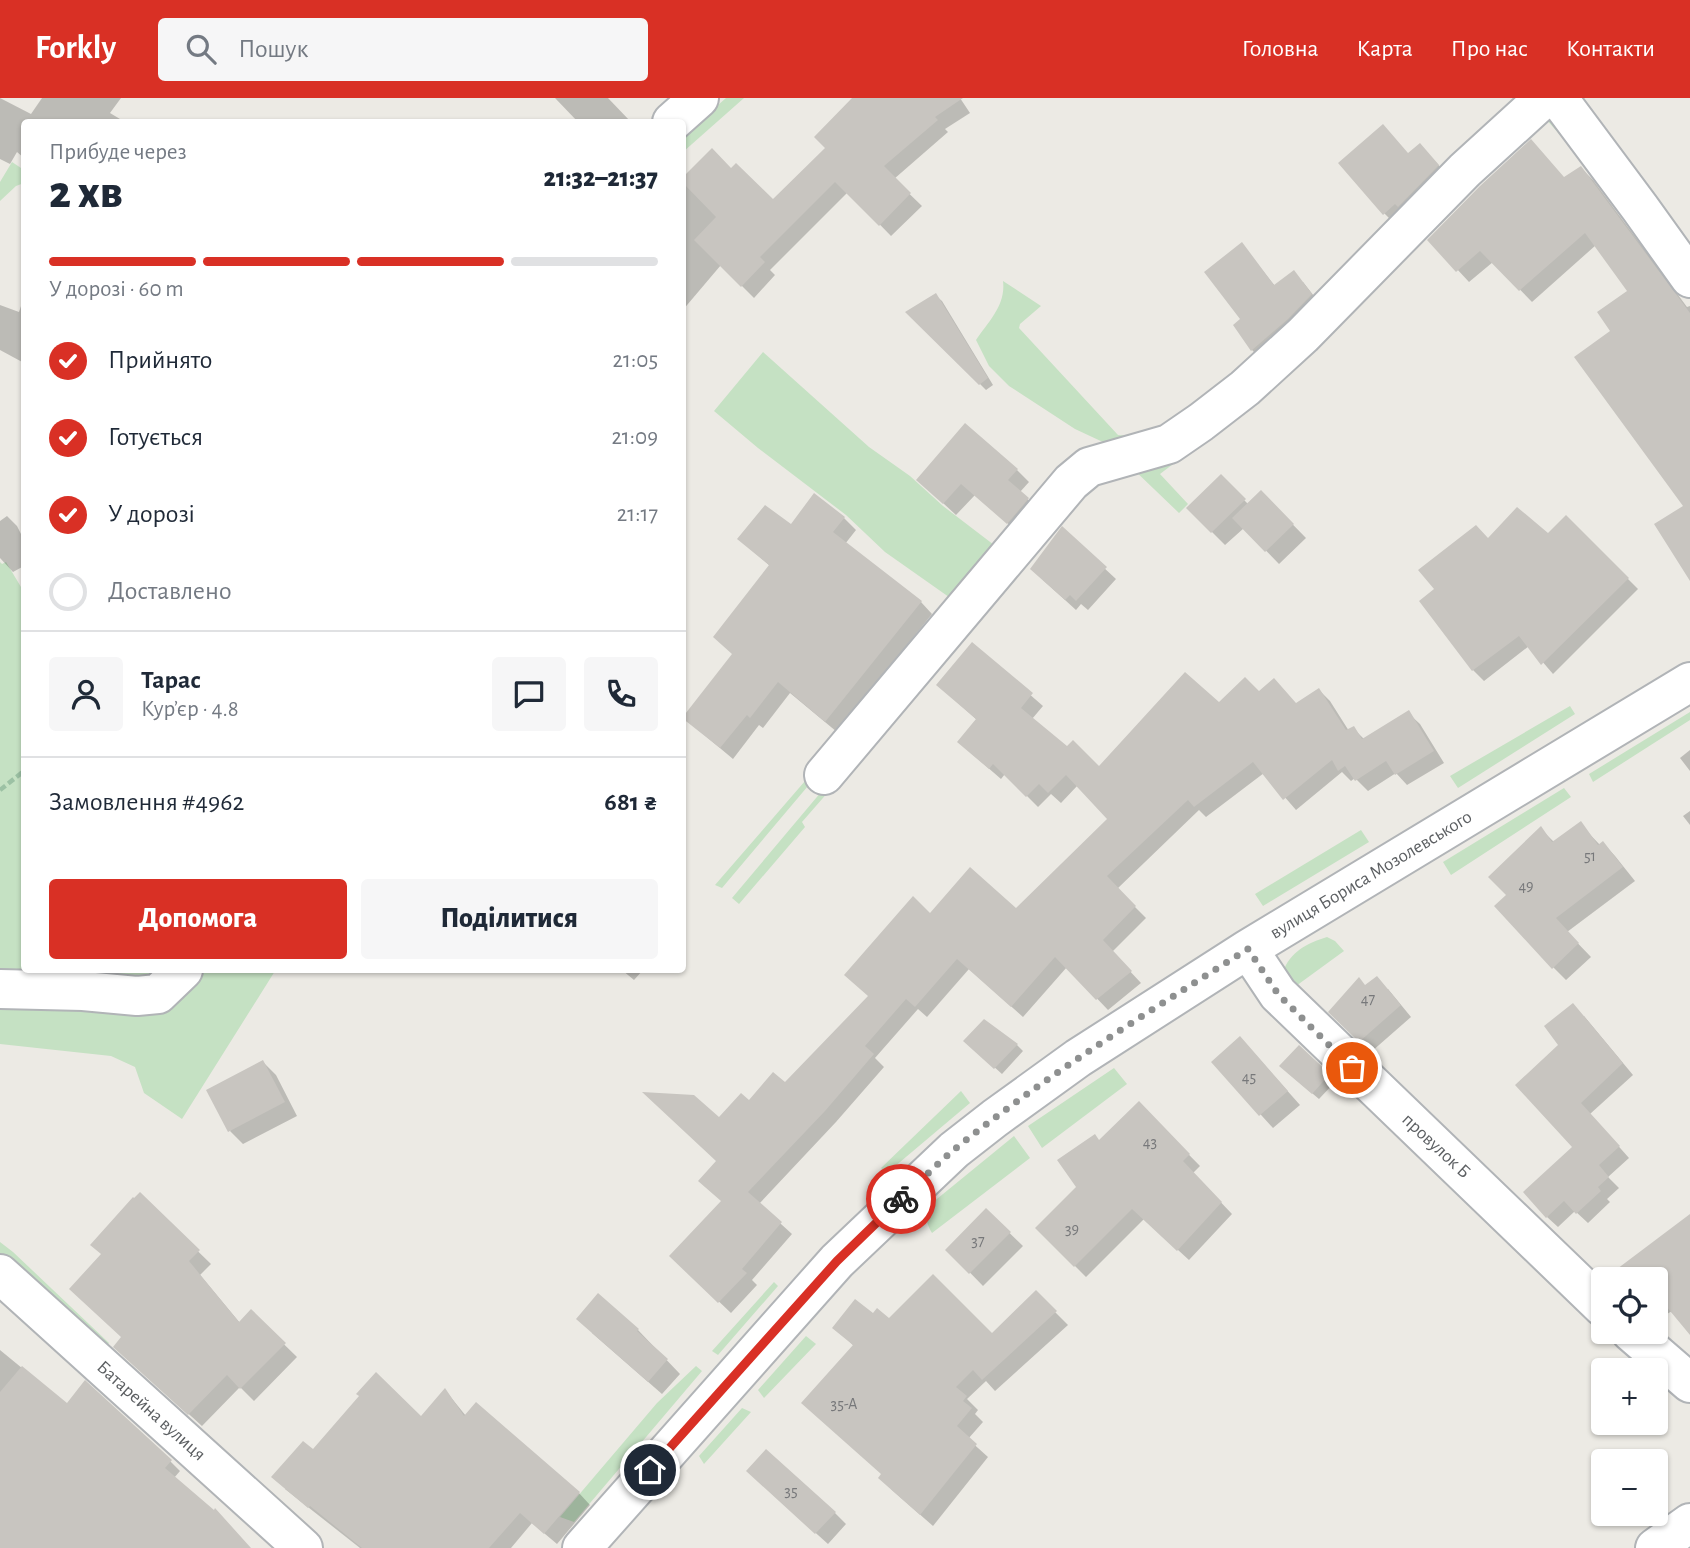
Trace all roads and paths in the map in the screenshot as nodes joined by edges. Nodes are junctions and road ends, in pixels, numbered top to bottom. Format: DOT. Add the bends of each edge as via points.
graph roads {
  1 [pos="699,98"];
  2 [pos="1544,98"];
  3 [pos="1558,98"];
  4 [pos="675,119"];
  5 [pos="1690,278"];
  6 [pos="1690,682"];
  7 [pos="21,773"];
  8 [pos="824,775"];
  9 [pos="0,790"];
  10 [pos="1248,949"];
  11 [pos="181,973"];
  12 [pos="0,989"];
  13 [pos="0,1274"];
  14 [pos="1591,1295"];
  15 [pos="1645,1344"];
  16 [pos="1690,1383"];
  17 [pos="1690,1523"];
  18 [pos="303,1548"];
  19 [pos="582,1548"];
  20 [pos="1655,1548"];
  1 -- 4 [label="street"];
  2 -- 8 [label="street" via="1245,388 1169,444 1089,467 1071,482"];
  3 -- 5 [label="street"];
  6 -- 10 [label="street, вулиця Бориса Мозолевського"];
  7 -- 9 [label="path"];
  10 -- 14 [label="street, провулок Б" via="1278,994"];
  10 -- 19 [label="street, вулиця Бориса Мозолевського" via="1077,1058 954,1150 837,1261"];
  11 -- 12 [label="street" via="158,994 137,996"];
  13 -- 18 [label="street, Батарейна вулиця"];
  15 -- 16 [label="street"];
  17 -- 20 [label="street"];
}
